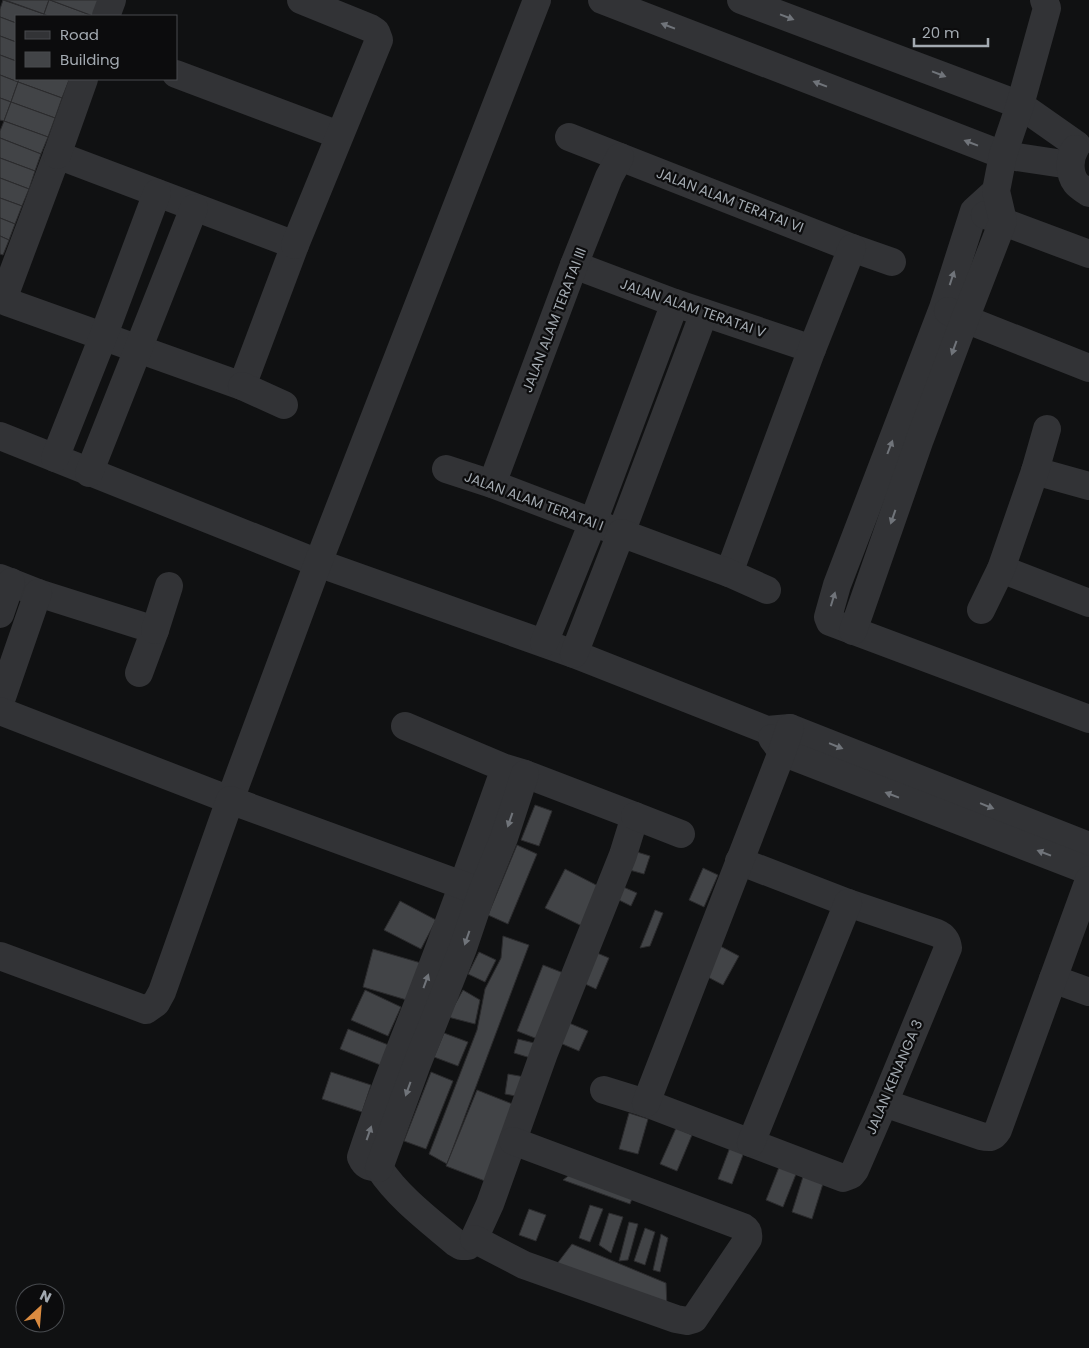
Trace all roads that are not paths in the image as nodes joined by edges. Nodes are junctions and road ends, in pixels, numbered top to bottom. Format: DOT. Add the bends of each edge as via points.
graph roads {
  1 [pos="112,0"];
  2 [pos="301,0"];
  3 [pos="537,0"];
  4 [pos="602,0"];
  5 [pos="742,0"];
  6 [pos="1044,0"];
  7 [pos="106,15"];
  8 [pos="178,75"];
  9 [pos="84,80"];
  10 [pos="1020,105"];
  11 [pos="339,135"];
  12 [pos="569,137"];
  13 [pos="1079,149"];
  14 [pos="56,155"];
  15 [pos="1003,155"];
  16 [pos="620,157"];
  17 [pos="996,191"];
  18 [pos="157,193"];
  19 [pos="1089,193"];
  20 [pos="194,208"];
  21 [pos="974,211"];
  22 [pos="1003,221"];
  23 [pos="295,245"];
  24 [pos="852,248"];
  25 [pos="1089,254"];
  26 [pos="892,262"];
  27 [pos="574,265"];
  28 [pos="675,303"];
  29 [pos="704,313"];
  30 [pos="954,314"];
  31 [pos="103,338"];
  32 [pos="138,350"];
  33 [pos="812,350"];
  34 [pos="1089,368"];
  35 [pos="242,386"];
  36 [pos="284,405"];
  37 [pos="1046,429"];
  38 [pos="0,436"];
  39 [pos="55,458"];
  40 [pos="446,469"];
  41 [pos="1035,471"];
  42 [pos="90,473"];
  43 [pos="492,484"];
  44 [pos="1089,486"];
  45 [pos="593,522"];
  46 [pos="621,533"];
  47 [pos="318,563"];
  48 [pos="1001,569"];
  49 [pos="729,573"];
  50 [pos="6,580"];
  51 [pos="169,586"];
  52 [pos="767,590"];
  53 [pos="38,593"];
  54 [pos="1089,603"];
  55 [pos="981,610"];
  56 [pos="0,614"];
  57 [pos="155,630"];
  58 [pos="544,643"];
  59 [pos="574,654"];
  60 [pos="140,673"];
  61 [pos="0,703"];
  62 [pos="0,711"];
  63 [pos="1089,719"];
  64 [pos="405,726"];
  65 [pos="780,737"];
  66 [pos="515,771"];
  67 [pos="230,800"];
  68 [pos="635,816"];
  69 [pos="681,834"];
  70 [pos="1089,846"];
  71 [pos="739,861"];
  72 [pos="1089,870"];
  73 [pos="1089,880"];
  74 [pos="472,889"];
  75 [pos="848,903"];
  76 [pos="0,956"];
  77 [pos="1053,979"];
  78 [pos="1089,992"];
  79 [pos="604,1090"];
  80 [pos="646,1103"];
  81 [pos="884,1103"];
  82 [pos="514,1141"];
  83 [pos="751,1143"];
  84 [pos="474,1239"];
  1 -- 7 [label="street"];
  2 -- 11 [label="street" via="370,28 379,40"];
  3 -- 47 [label="street"];
  15 -- 4 [label="street, one-way"];
  5 -- 10 [label="street, one-way"];
  6 -- 10 [label="street" via="1047,8"];
  8 -- 11 [label="street"];
  9 -- 14 [label="street"];
  10 -- 13 [label="street"];
  10 -- 15 [label="street"];
  11 -- 23 [label="street"];
  12 -- 16 [label="street, JALAN ALAM TERATAI VI"];
  13 -- 15 [label="street"];
  13 -- 19 [label="street" via="1075,182"];
  14 -- 18 [label="street"];
  14 -- 31 [label="street" via="5,294 7,302"];
  15 -- 17 [label="street"];
  16 -- 24 [label="street, JALAN ALAM TERATAI VI"];
  16 -- 27 [label="street, JALAN ALAM TERATAI III"];
  17 -- 21 [label="street"];
  17 -- 22 [label="street"];
  18 -- 20 [label="street"];
  18 -- 31 [label="street"];
  20 -- 23 [label="street"];
  20 -- 32 [label="street"];
  21 -- 22 [label="street"];
  30 -- 21 [label="street, one-way"];
  22 -- 25 [label="street"];
  22 -- 30 [label="street"];
  23 -- 35 [label="street"];
  24 -- 26 [label="street, JALAN ALAM TERATAI VI"];
  24 -- 33 [label="street"];
  27 -- 28 [label="street, JALAN ALAM TERATAI V"];
  27 -- 43 [label="street, JALAN ALAM TERATAI III"];
  28 -- 29 [label="street, JALAN ALAM TERATAI V"];
  28 -- 45 [label="street"];
  29 -- 33 [label="street, JALAN ALAM TERATAI V"];
  29 -- 46 [label="street"];
  30 -- 34 [label="street"];
  30 -- 63 [label="street" via="837,585 828,617 830,622"];
  31 -- 32 [label="street"];
  31 -- 39 [label="street"];
  32 -- 35 [label="street"];
  32 -- 42 [label="street"];
  33 -- 49 [label="street"];
  35 -- 36 [label="street"];
  37 -- 41 [label="street"];
  38 -- 39 [label="street"];
  39 -- 42 [label="street"];
  40 -- 43 [label="street, JALAN ALAM TERATAI I"];
  41 -- 44 [label="street"];
  41 -- 48 [label="street"];
  42 -- 47 [label="street"];
  43 -- 45 [label="street, JALAN ALAM TERATAI I"];
  45 -- 46 [label="street, JALAN ALAM TERATAI I"];
  45 -- 58 [label="street"];
  46 -- 49 [label="street, JALAN ALAM TERATAI I"];
  46 -- 59 [label="street"];
  47 -- 58 [label="street"];
  47 -- 67 [label="street"];
  48 -- 54 [label="street"];
  48 -- 55 [label="street"];
  49 -- 52 [label="street, JALAN ALAM TERATAI I"];
  50 -- 53 [label="street"];
  50 -- 56 [label="street"];
  51 -- 57 [label="street"];
  53 -- 57 [label="street"];
  53 -- 61 [label="street"];
  57 -- 60 [label="street"];
  58 -- 59 [label="street"];
  59 -- 65 [label="street"];
  62 -- 67 [label="street"];
  64 -- 66 [label="street"];
  65 -- 70 [label="street, one-way"];
  65 -- 71 [label="street"];
  72 -- 65 [label="street, one-way"];
  66 -- 68 [label="street"];
  66 -- 74 [label="street" via="483,831"];
  67 -- 74 [label="street"];
  67 -- 76 [label="street" via="162,992 156,1003 146,1010"];
  68 -- 69 [label="street"];
  68 -- 82 [label="street" via="623,855 544,1053"];
  71 -- 75 [label="street, JALAN KENANGA 3"];
  71 -- 80 [label="street"];
  73 -- 77 [label="street"];
  74 -- 84 [label="street" via="418,1003 360,1157 368,1167 379,1168 388,1182 456,1243 468,1246"];
  75 -- 81 [label="street, JALAN KENANGA 3" via="937,933 947,942 948,948"];
  75 -- 83 [label="street"];
  77 -- 78 [label="street"];
  77 -- 81 [label="street" via="995,1136 981,1136"];
  79 -- 80 [label="street, JALAN KENANGA 3"];
  80 -- 83 [label="street, JALAN KENANGA 3"];
  81 -- 83 [label="street, JALAN KENANGA 3" via="855,1170 848,1177 842,1178"];
  82 -- 84 [label="street"];
  82 -- 84 [label="street" via="743,1227 749,1234 748,1239 694,1319 687,1321 524,1265"];
}
